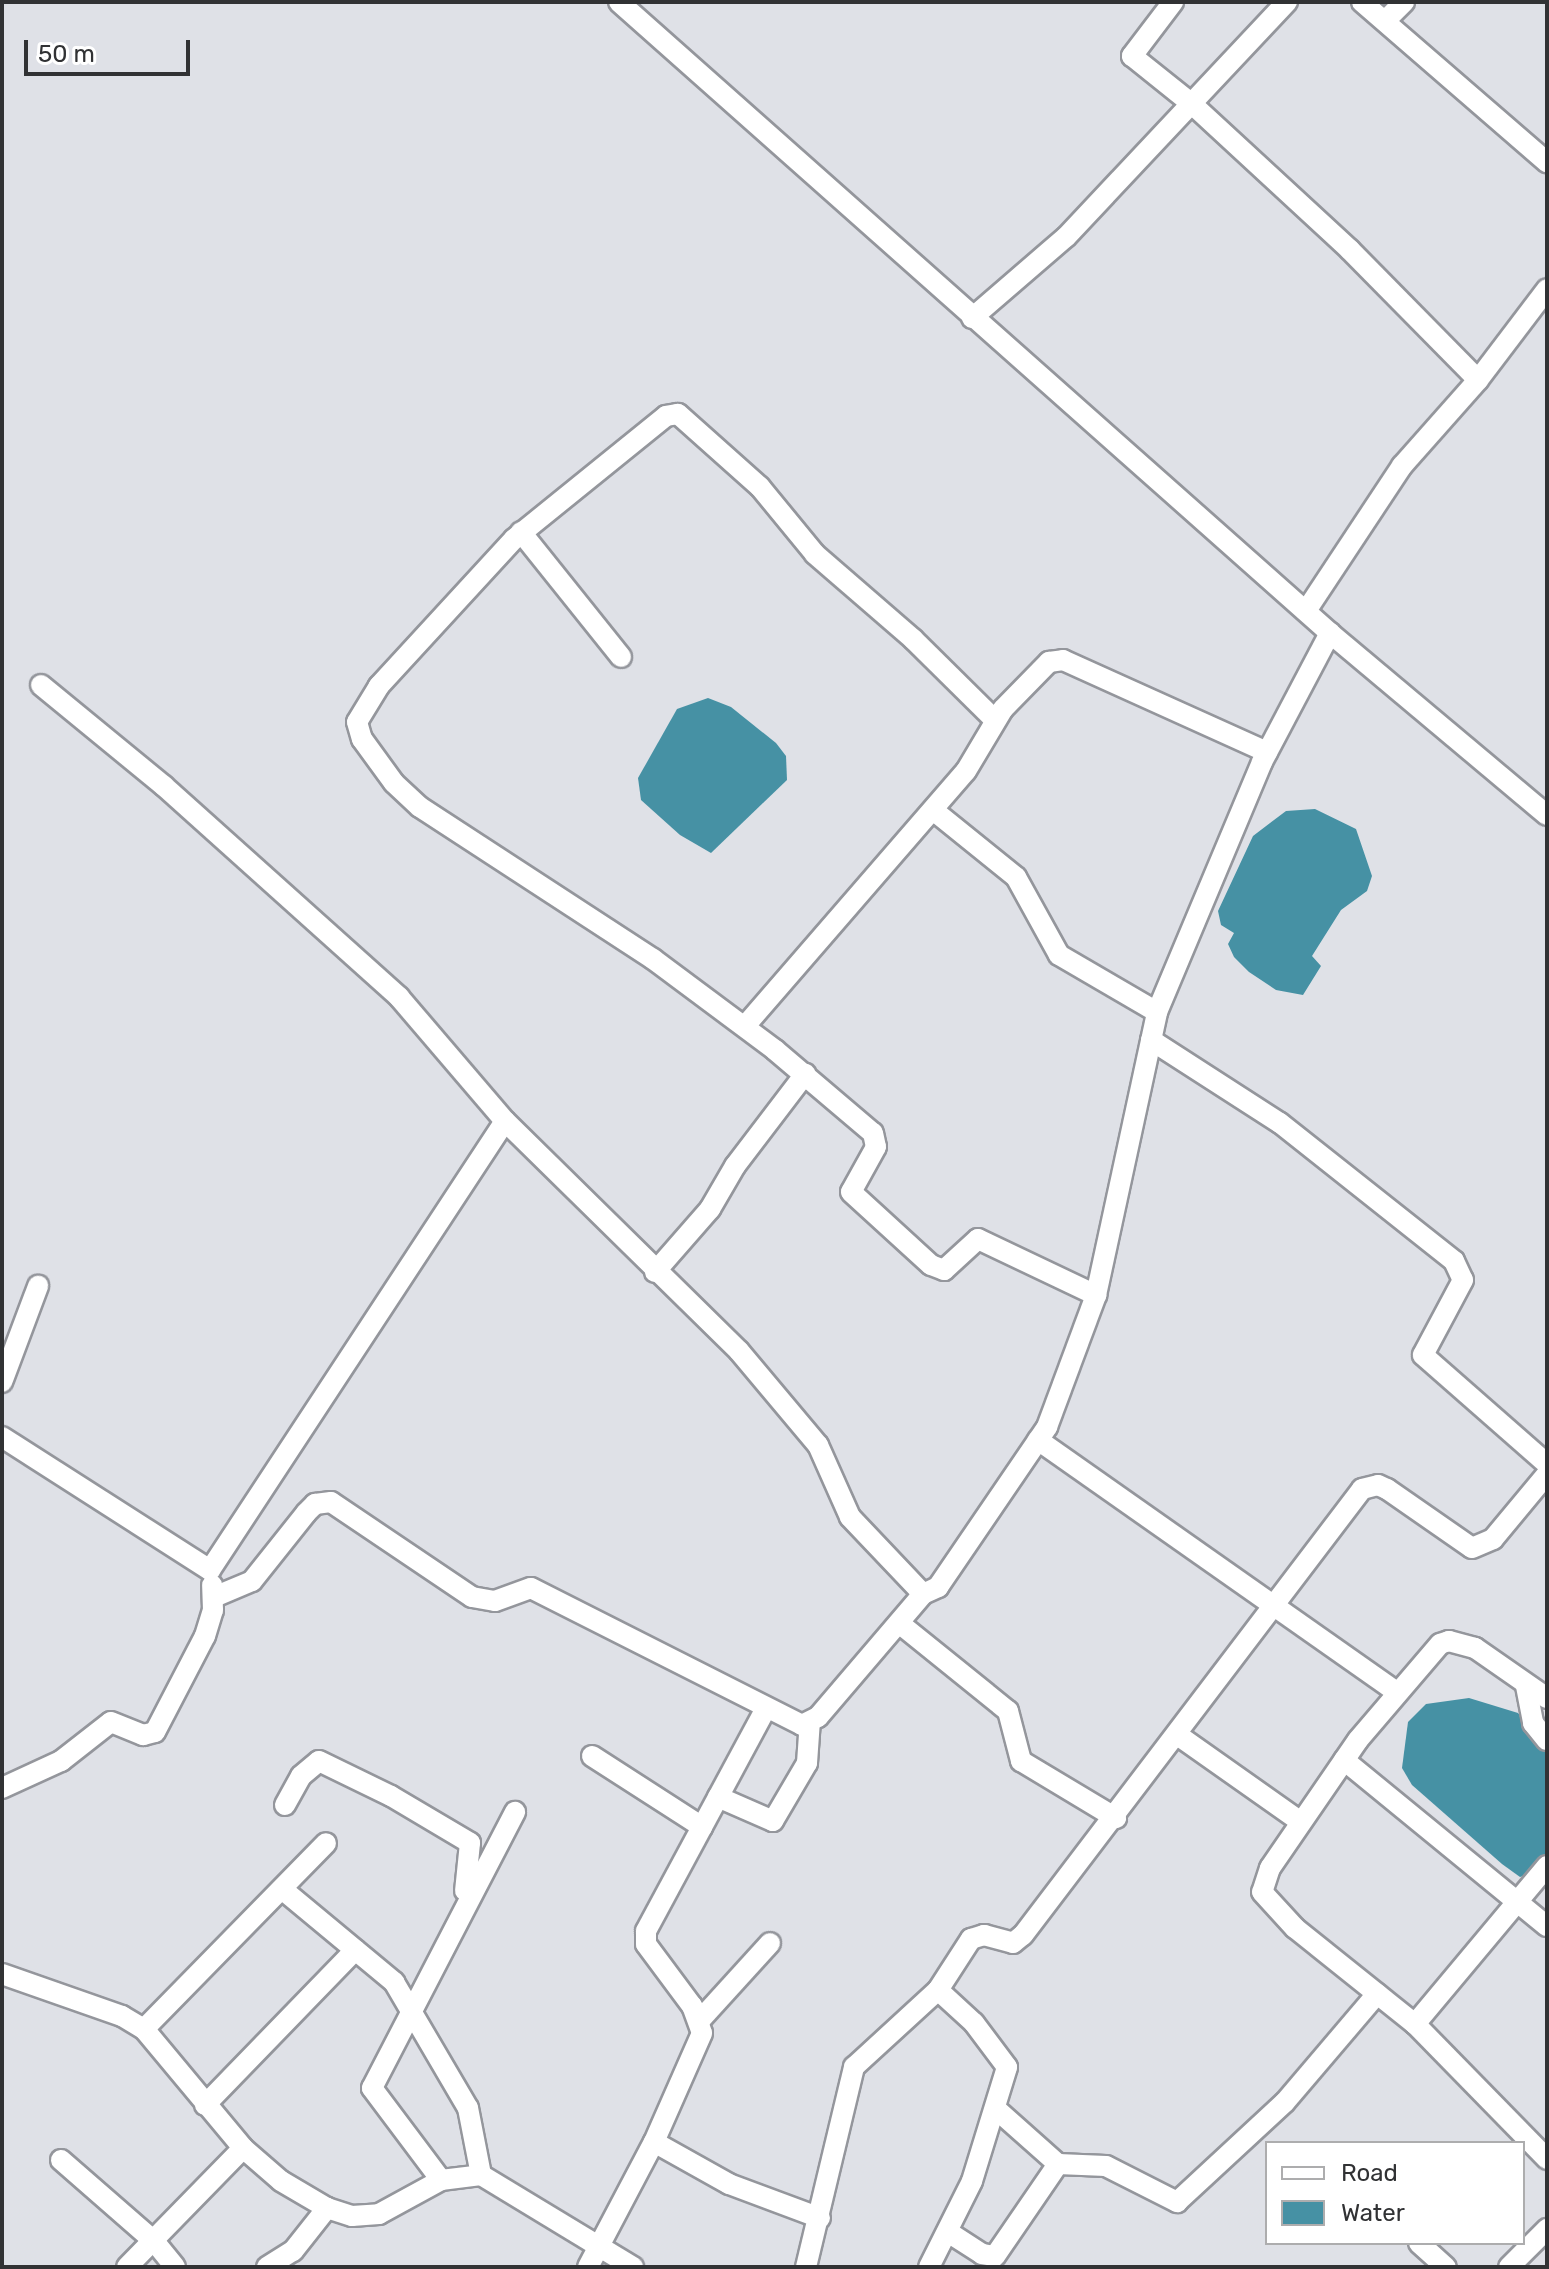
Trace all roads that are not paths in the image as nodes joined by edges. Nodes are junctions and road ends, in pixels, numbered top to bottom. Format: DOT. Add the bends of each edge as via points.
graph roads {
  1 [pos="619,2"];
  2 [pos="1173,2"];
  3 [pos="1287,2"];
  4 [pos="1362,2"];
  5 [pos="1404,2"];
  6 [pos="1385,21"];
  7 [pos="1192,104"];
  8 [pos="1547,162"];
  9 [pos="1547,289"];
  10 [pos="972,318"];
  11 [pos="1478,380"];
  12 [pos="521,532"];
  13 [pos="1306,611"];
  14 [pos="1330,633"];
  15 [pos="621,657"];
  16 [pos="41,685"];
  17 [pos="995,720"];
  18 [pos="1267,752"];
  19 [pos="933,810"];
  20 [pos="1547,815"];
  21 [pos="1157,1012"];
  22 [pos="745,1026"];
  23 [pos="1151,1040"];
  24 [pos="805,1074"];
  25 [pos="505,1121"];
  26 [pos="655,1272"];
  27 [pos="38,1286"];
  28 [pos="1096,1295"];
  29 [pos="2,1382"];
  30 [pos="2,1437"];
  31 [pos="1038,1440"];
  32 [pos="1547,1464"];
  33 [pos="1547,1474"];
  34 [pos="210,1570"];
  35 [pos="923,1594"];
  36 [pos="214,1597"];
  37 [pos="1274,1604"];
  38 [pos="899,1623"];
  39 [pos="1526,1686"];
  40 [pos="1397,1692"];
  41 [pos="1547,1698"];
  42 [pos="766,1708"];
  43 [pos="810,1724"];
  44 [pos="1179,1736"];
  45 [pos="1547,1740"];
  46 [pos="592,1756"];
  47 [pos="1344,1760"];
  48 [pos="2,1788"];
  49 [pos="718,1797"];
  50 [pos="285,1805"];
  51 [pos="515,1812"];
  52 [pos="1116,1818"];
  53 [pos="1301,1822"];
  54 [pos="702,1827"];
  55 [pos="326,1843"];
  56 [pos="1547,1866"];
  57 [pos="282,1889"];
  58 [pos="464,1902"];
  59 [pos="1517,1904"];
  60 [pos="1547,1926"];
  61 [pos="770,1943"];
  62 [pos="355,1950"];
  63 [pos="2,1974"];
  64 [pos="938,1990"];
  65 [pos="1377,1994"];
  66 [pos="413,2014"];
  67 [pos="700,2020"];
  68 [pos="1415,2024"];
  69 [pos="144,2029"];
  70 [pos="205,2105"];
  71 [pos="996,2109"];
  72 [pos="654,2142"];
  73 [pos="243,2148"];
  74 [pos="1547,2159"];
  75 [pos="61,2160"];
  76 [pos="1058,2164"];
  77 [pos="481,2175"];
  78 [pos="441,2180"];
  79 [pos="327,2208"];
  80 [pos="820,2218"];
  81 [pos="1547,2229"];
  82 [pos="948,2232"];
  83 [pos="154,2241"];
  84 [pos="1421,2245"];
  85 [pos="601,2246"];
  86 [pos="127,2267"];
  87 [pos="175,2267"];
  88 [pos="267,2267"];
  89 [pos="588,2267"];
  90 [pos="633,2267"];
  91 [pos="806,2267"];
  92 [pos="929,2267"];
  93 [pos="1446,2267"];
  94 [pos="1509,2267"];
  1 -- 10 [label="street"];
  2 -- 7 [label="street" via="1132,56"];
  3 -- 7 [label="street"];
  4 -- 6 [label="street"];
  5 -- 6 [label="street"];
  6 -- 8 [label="street"];
  7 -- 10 [label="street" via="1058,244"];
  7 -- 11 [label="street" via="1350,250"];
  9 -- 11 [label="street"];
  10 -- 13 [label="street"];
  11 -- 13 [label="street" via="1402,466"];
  12 -- 15 [label="street"];
  12 -- 17 [label="street" via="666,416 678,414 760,487 815,554 904,630"];
  12 -- 22 [label="street" via="363,707 357,722 362,739 394,783 420,807"];
  13 -- 14 [label="street"];
  14 -- 18 [label="street"];
  14 -- 20 [label="street"];
  16 -- 25 [label="street" via="334,934 399,997"];
  17 -- 18 [label="street" via="1039,670 1063,660"];
  17 -- 19 [label="street" via="978,754"];
  18 -- 21 [label="street"];
  19 -- 21 [label="street" via="1016,877 1059,955"];
  19 -- 22 [label="street"];
  21 -- 23 [label="street"];
  22 -- 24 [label="street"];
  23 -- 28 [label="street"];
  23 -- 32 [label="street" via="1280,1123 1454,1261 1463,1280 1423,1355"];
  24 -- 26 [label="street" via="735,1166 703,1219"];
  24 -- 28 [label="street" via="877,1140 851,1192 931,1265 944,1270 978,1239"];
  25 -- 26 [label="street"];
  25 -- 34 [label="street"];
  26 -- 35 [label="street" via="739,1351 804,1427 818,1445 850,1517"];
  27 -- 29 [label="street"];
  28 -- 31 [label="street"];
  30 -- 34 [label="street"];
  31 -- 35 [label="street" via="938,1587"];
  31 -- 37 [label="street"];
  33 -- 37 [label="street" via="1493,1539 1472,1548 1387,1489 1369,1485"];
  34 -- 36 [label="street"];
  35 -- 38 [label="street"];
  36 -- 42 [label="street" via="252,1581 315,1504 331,1502 472,1597 495,1601 531,1588"];
  36 -- 48 [label="street" via="191,1668 155,1732 143,1735 111,1722 61,1761"];
  37 -- 40 [label="street"];
  37 -- 44 [label="street"];
  38 -- 43 [label="street"];
  38 -- 52 [label="street" via="1008,1711 1021,1761"];
  39 -- 40 [label="street" via="1475,1648 1449,1641 1427,1656"];
  39 -- 41 [label="street"];
  39 -- 45 [label="street" via="1533,1723"];
  40 -- 47 [label="street"];
  42 -- 43 [label="street"];
  42 -- 49 [label="street"];
  43 -- 49 [label="street" via="807,1763 773,1821"];
  44 -- 52 [label="street"];
  44 -- 53 [label="street"];
  46 -- 54 [label="street"];
  47 -- 53 [label="street"];
  47 -- 59 [label="street"];
  49 -- 54 [label="street"];
  50 -- 58 [label="street" via="301,1776 319,1761 391,1796 470,1843"];
  51 -- 58 [label="street"];
  52 -- 64 [label="street" via="1023,1935 1005,1943 976,1936"];
  53 -- 65 [label="street" via="1270,1868 1262,1892 1295,1928"];
  54 -- 67 [label="street" via="655,1911 646,1944"];
  55 -- 57 [label="street"];
  56 -- 59 [label="street"];
  57 -- 62 [label="street"];
  57 -- 69 [label="street"];
  58 -- 66 [label="street"];
  59 -- 60 [label="street"];
  59 -- 68 [label="street"];
  61 -- 67 [label="street"];
  62 -- 66 [label="street" via="394,1982"];
  62 -- 70 [label="street"];
  63 -- 69 [label="street" via="122,2016"];
  64 -- 71 [label="street" via="974,2023 1007,2067"];
  64 -- 80 [label="street" via="854,2067"];
  65 -- 68 [label="street"];
  65 -- 76 [label="street" via="1293,2093 1183,2200 1171,2202 1106,2166"];
  66 -- 77 [label="street" via="468,2108"];
  66 -- 78 [label="street" via="372,2088"];
  67 -- 72 [label="street" via="698,2051"];
  68 -- 74 [label="street"];
  69 -- 70 [label="street"];
  70 -- 73 [label="street"];
  71 -- 76 [label="street"];
  71 -- 82 [label="street"];
  72 -- 80 [label="street" via="729,2184"];
  72 -- 85 [label="street"];
  73 -- 79 [label="street" via="281,2181"];
  73 -- 83 [label="street"];
  75 -- 83 [label="street"];
  76 -- 82 [label="street" via="995,2256 982,2254"];
  77 -- 78 [label="street"];
  77 -- 85 [label="street"];
  78 -- 79 [label="street" via="379,2214 352,2216"];
  79 -- 88 [label="street" via="299,2246"];
  80 -- 91 [label="street"];
  81 -- 94 [label="street"];
  82 -- 92 [label="street"];
  83 -- 86 [label="street"];
  83 -- 87 [label="street"];
  84 -- 93 [label="street"];
  85 -- 89 [label="street"];
  85 -- 90 [label="street"];
}
